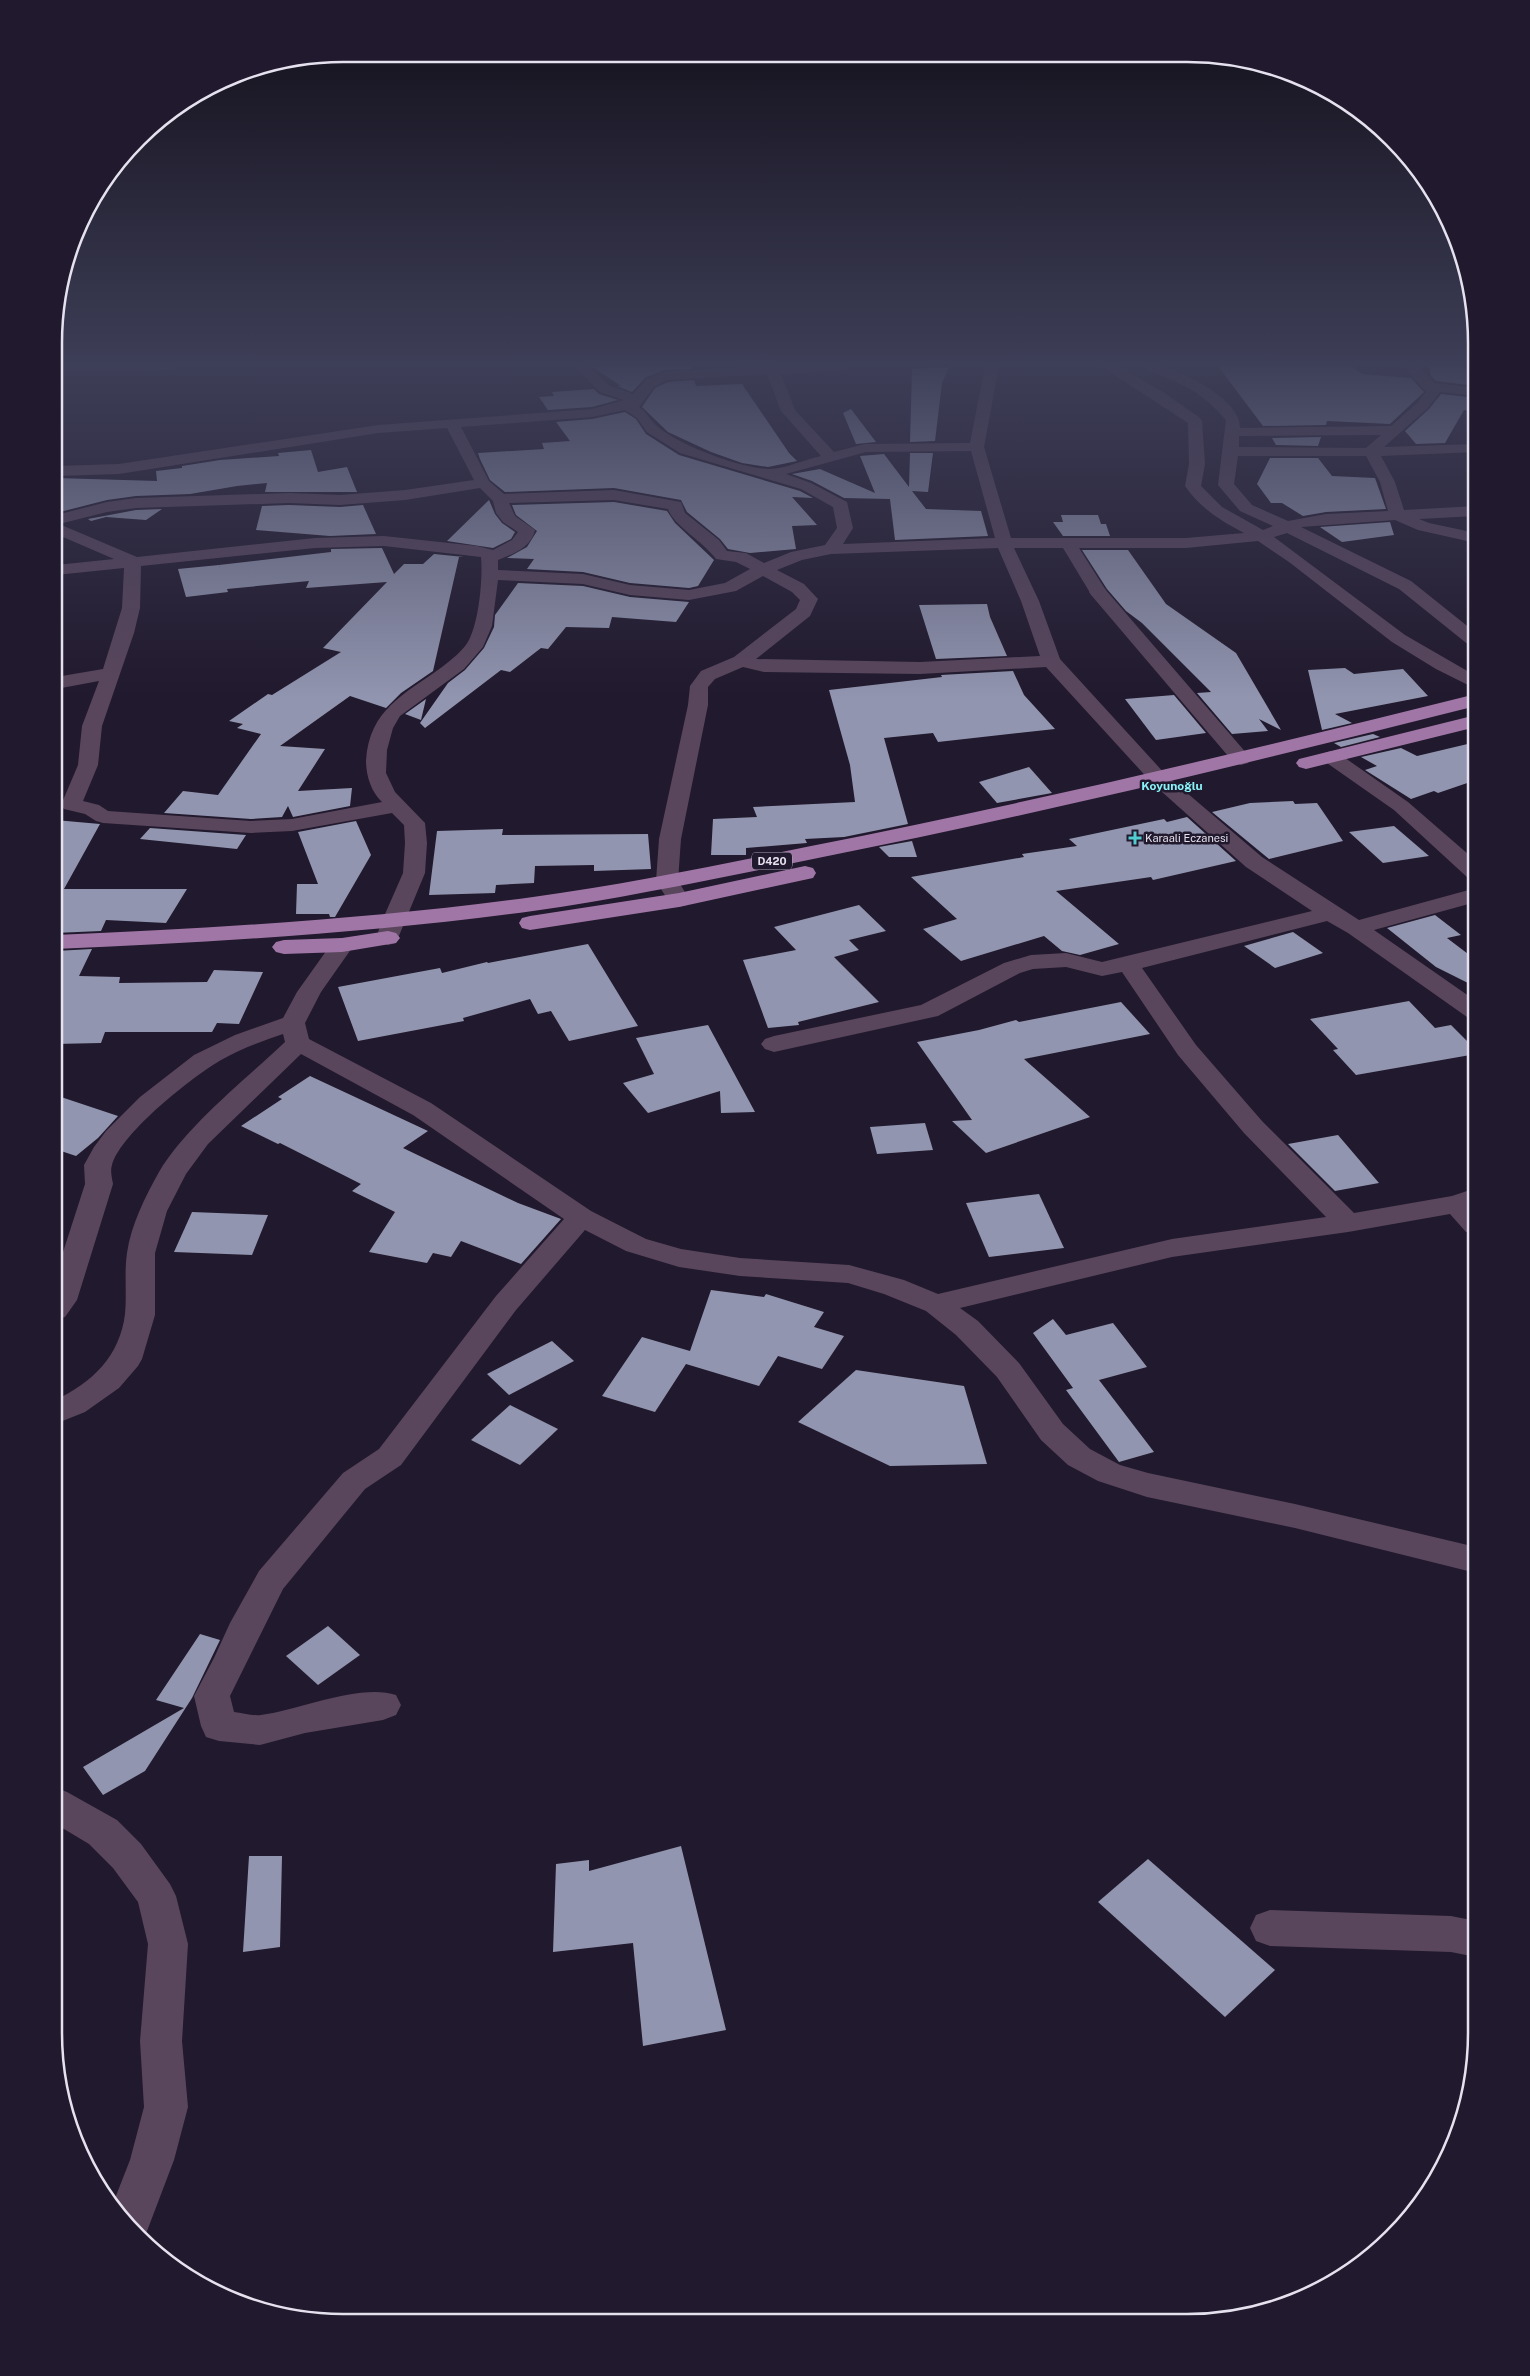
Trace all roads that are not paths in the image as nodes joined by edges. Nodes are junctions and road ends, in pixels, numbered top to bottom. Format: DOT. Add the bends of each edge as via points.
graph roads {
  1 [pos="480,477"];
  2 [pos="779,477"];
  3 [pos="985,477"];
  4 [pos="1195,477"];
  5 [pos="1227,477"];
  6 [pos="1385,477"];
  7 [pos="483,482"];
  8 [pos="500,499"];
  9 [pos="1468,512"];
  10 [pos="1397,516"];
  11 [pos="62,518"];
  12 [pos="1289,527"];
  13 [pos="62,531"];
  14 [pos="1262,536"];
  15 [pos="1468,536"];
  16 [pos="1004,543"];
  17 [pos="1068,543"];
  18 [pos="832,549"];
  19 [pos="133,562"];
  20 [pos="490,566"];
  21 [pos="62,569"];
  22 [pos="761,570"];
  23 [pos="1468,636"];
  24 [pos="741,661"];
  25 [pos="1051,662"];
  26 [pos="110,673"];
  27 [pos="1468,679"];
  28 [pos="62,682"];
  29 [pos="1468,702"];
  30 [pos="1468,723"];
  31 [pos="1331,757"];
  32 [pos="1241,759"];
  33 [pos="1159,778"];
  34 [pos="1178,794"];
  35 [pos="63,805"];
  36 [pos="397,806"];
  37 [pos="1468,866"];
  38 [pos="667,881"];
  39 [pos="1468,897"];
  40 [pos="679,900"];
  41 [pos="1330,913"];
  42 [pos="1356,928"];
  43 [pos="391,930"];
  44 [pos="62,942"];
  45 [pos="342,945"];
  46 [pos="62,958"];
  47 [pos="1128,964"];
  48 [pos="1468,1006"];
  49 [pos="295,1033"];
  50 [pos="774,1044"];
  51 [pos="1467,1200"];
  52 [pos="581,1217"];
  53 [pos="1348,1223"];
  54 [pos="62,1300"];
  55 [pos="936,1304"];
  56 [pos="62,1409"];
  57 [pos="1468,1558"];
  58 [pos="383,1705"];
  59 [pos="62,1809"];
  60 [pos="1270,1928"];
  61 [pos="1468,1937"];
  62 [pos="131,2216"];
  1 -- 7 [label="street"];
  2 -- 18 [label="street" via="806,486 841,505 846,528"];
  3 -- 16 [label="street"];
  4 -- 14 [label="street" via="1193,486 1202,500"];
  5 -- 12 [label="street" via="1226,485 1246,508"];
  6 -- 10 [label="street"];
  7 -- 8 [label="street"];
  7 -- 11 [label="street" via="405,495 340,500 289,498 136,503"];
  8 -- 20 [label="street" via="508,519 527,530 522,541"];
  8 -- 22 [label="street" via="614,495 675,505 678,515 713,543 722,555 740,557"];
  9 -- 10 [label="street"];
  10 -- 12 [label="street" via="1326,519"];
  10 -- 15 [label="street" via="1424,527"];
  12 -- 14 [label="street"];
  12 -- 23 [label="street" via="1405,585"];
  13 -- 19 [label="street"];
  14 -- 17 [label="street" via="1186,543"];
  14 -- 27 [label="street" via="1387,630"];
  16 -- 17 [label="street"];
  16 -- 18 [label="street"];
  16 -- 25 [label="street" via="1030,601"];
  17 -- 32 [label="street" via="1098,592"];
  18 -- 22 [label="street" via="797,556"];
  19 -- 20 [label="street" via="315,542 384,541 477,551 488,554"];
  19 -- 21 [label="street"];
  19 -- 26 [label="street" via="131,608"];
  20 -- 22 [label="street" via="583,579 630,590 689,595 730,587"];
  20 -- 36 [label="street" via="483,626 477,643 457,665 393,712 382,728 376,773 386,795"];
  22 -- 24 [label="street" via="798,588 809,599 804,612"];
  24 -- 25 [label="street" via="764,666 920,668"];
  24 -- 38 [label="street" via="708,675 700,686 670,839"];
  25 -- 33 [label="street"];
  26 -- 28 [label="street"];
  26 -- 35 [label="street" via="92,726 88,765"];
  29 -- 32 [label="highway, D420"];
  30 -- 31 [label="highway, D420"];
  31 -- 34 [label="highway, D420"];
  31 -- 37 [label="street" via="1401,806"];
  32 -- 33 [label="highway, D420"];
  33 -- 34 [label="street"];
  33 -- 38 [label="highway, D420" via="940,828"];
  34 -- 40 [label="highway, D420"];
  34 -- 41 [label="street" via="1254,862"];
  35 -- 36 [label="street" via="92,809 103,817 250,827 292,825"];
  36 -- 43 [label="street" via="414,823 416,843 414,874"];
  38 -- 40 [label="street"];
  38 -- 43 [label="highway, D420"];
  39 -- 42 [label="street"];
  40 -- 43 [label="highway, D420" via="536,923"];
  41 -- 42 [label="street"];
  41 -- 47 [label="street"];
  42 -- 48 [label="street"];
  43 -- 44 [label="highway, D420"];
  43 -- 45 [label="highway, D420"];
  45 -- 46 [label="highway, D420"];
  45 -- 49 [label="street" via="309,992"];
  47 -- 50 [label="street" via="1102,970 1066,960 1031,962 1012,968 929,1011"];
  47 -- 53 [label="street" via="1187,1050 1253,1127"];
  49 -- 52 [label="street" via="422,1109"];
  49 -- 54 [label="street" via="256,1034 213,1054 170,1082 113,1140 98,1164 99,1184"];
  49 -- 56 [label="street" via="199,1138 173,1172 153,1211 141,1253 140,1315 127,1359 108,1380"];
  51 -- 53 [label="street"];
  52 -- 55 [label="street" via="636,1244 679,1258 740,1267 849,1274"];
  52 -- 58 [label="street" via="500,1311 390,1457 354,1481 271,1580 212,1696 220,1726 260,1730 305,1718"];
  53 -- 55 [label="street" via="1172,1248"];
  55 -- 57 [label="street" via="967,1328 1008,1370 1052,1432 1079,1457 1109,1473 1147,1485 1295,1516"];
  59 -- 62 [label="street" via="103,1832 127,1856 156,1896 168,1944 161,2040 166,2107 152,2160"];
  60 -- 61 [label="street" via="1451,1934"];
}
